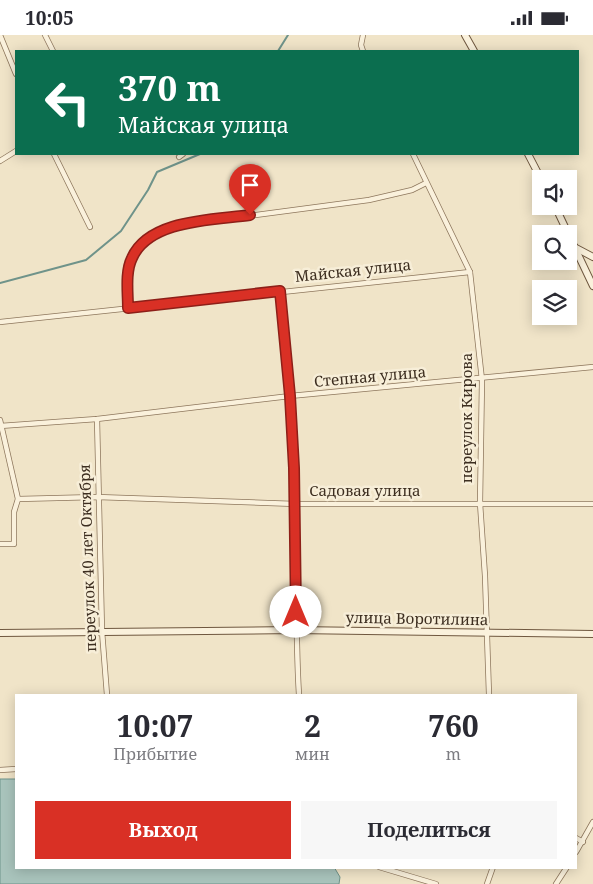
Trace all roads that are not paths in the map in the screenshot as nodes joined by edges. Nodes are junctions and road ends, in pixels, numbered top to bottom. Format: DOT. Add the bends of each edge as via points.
graph roads {
  1 [pos="0,35"];
  2 [pos="45,35"];
  3 [pos="363,35"];
  4 [pos="465,35"];
  5 [pos="52,50"];
  6 [pos="363,50"];
  7 [pos="473,50"];
  8 [pos="15,72"];
  9 [pos="15,152"];
  10 [pos="54,155"];
  11 [pos="412,155"];
  12 [pos="529,155"];
  13 [pos="0,161"];
  14 [pos="536,170"];
  15 [pos="426,183"];
  16 [pos="90,227"];
  17 [pos="577,248"];
  18 [pos="577,249"];
  19 [pos="593,257"];
  20 [pos="470,272"];
  21 [pos="593,286"];
  22 [pos="280,291"];
  23 [pos="128,308"];
  24 [pos="0,322"];
  25 [pos="593,367"];
  26 [pos="482,380"];
  27 [pos="290,396"];
  28 [pos="97,419"];
  29 [pos="0,424"];
  30 [pos="98,497"];
  31 [pos="18,499"];
  32 [pos="480,503"];
  33 [pos="296,504"];
  34 [pos="593,504"];
  35 [pos="0,544"];
  36 [pos="295,630"];
  37 [pos="102,631"];
  38 [pos="0,633"];
  39 [pos="486,633"];
  40 [pos="593,634"];
  41 [pos="107,694"];
  42 [pos="299,694"];
  43 [pos="490,694"];
  44 [pos="15,769"];
  45 [pos="0,770"];
  46 [pos="593,822"];
  47 [pos="577,839"];
  48 [pos="583,842"];
  49 [pos="577,851"];
  50 [pos="386,869"];
  51 [pos="492,869"];
  52 [pos="566,869"];
  53 [pos="436,884"];
  54 [pos="487,884"];
  55 [pos="556,884"];
  1 -- 8 [label="street"];
  2 -- 5 [label="street"];
  3 -- 6 [label="street"];
  4 -- 7 [label="street"];
  9 -- 13 [label="street"];
  10 -- 16 [label="street"];
  11 -- 15 [label="street, переулок Кирова"];
  12 -- 14 [label="street"];
  15 -- 20 [label="street, переулок Кирова"];
  15 -- 23 [label="street" via="369,201 172,226 155,234 132,258"];
  17 -- 19 [label="street"];
  18 -- 21 [label="street"];
  20 -- 22 [label="street, Майская улица"];
  20 -- 26 [label="street, переулок Кирова"];
  22 -- 23 [label="street, Майская улица"];
  22 -- 27 [label="street"];
  23 -- 24 [label="street, Майская улица"];
  25 -- 26 [label="street, Степная улица"];
  26 -- 27 [label="street, Степная улица"];
  26 -- 32 [label="street, переулок Кирова"];
  27 -- 28 [label="street, Степная улица"];
  27 -- 33 [label="street"];
  28 -- 29 [label="street, Степная улица"];
  28 -- 30 [label="street, переулок 40 лет Октября"];
  29 -- 31 [label="street"];
  30 -- 31 [label="street, Садовая улица"];
  30 -- 33 [label="street, Садовая улица"];
  30 -- 37 [label="street, переулок 40 лет Октября"];
  31 -- 35 [label="street" via="14,512 14,544"];
  32 -- 33 [label="street, Садовая улица"];
  32 -- 34 [label="street, Садовая улица"];
  32 -- 39 [label="street, переулок Кирова"];
  33 -- 36 [label="street"];
  36 -- 37 [label="street, улица Воротилина"];
  36 -- 39 [label="street, улица Воротилина"];
  36 -- 42 [label="street"];
  37 -- 38 [label="street, улица Воротилина"];
  37 -- 41 [label="street, переулок 40 лет Октября"];
  39 -- 40 [label="street, улица Воротилина"];
  39 -- 43 [label="street, переулок Кирова"];
  44 -- 45 [label="street"];
  46 -- 48 [label="street"];
  47 -- 48 [label="street"];
  48 -- 49 [label="street"];
  50 -- 53 [label="street"];
  51 -- 54 [label="street"];
  52 -- 55 [label="street"];
}
